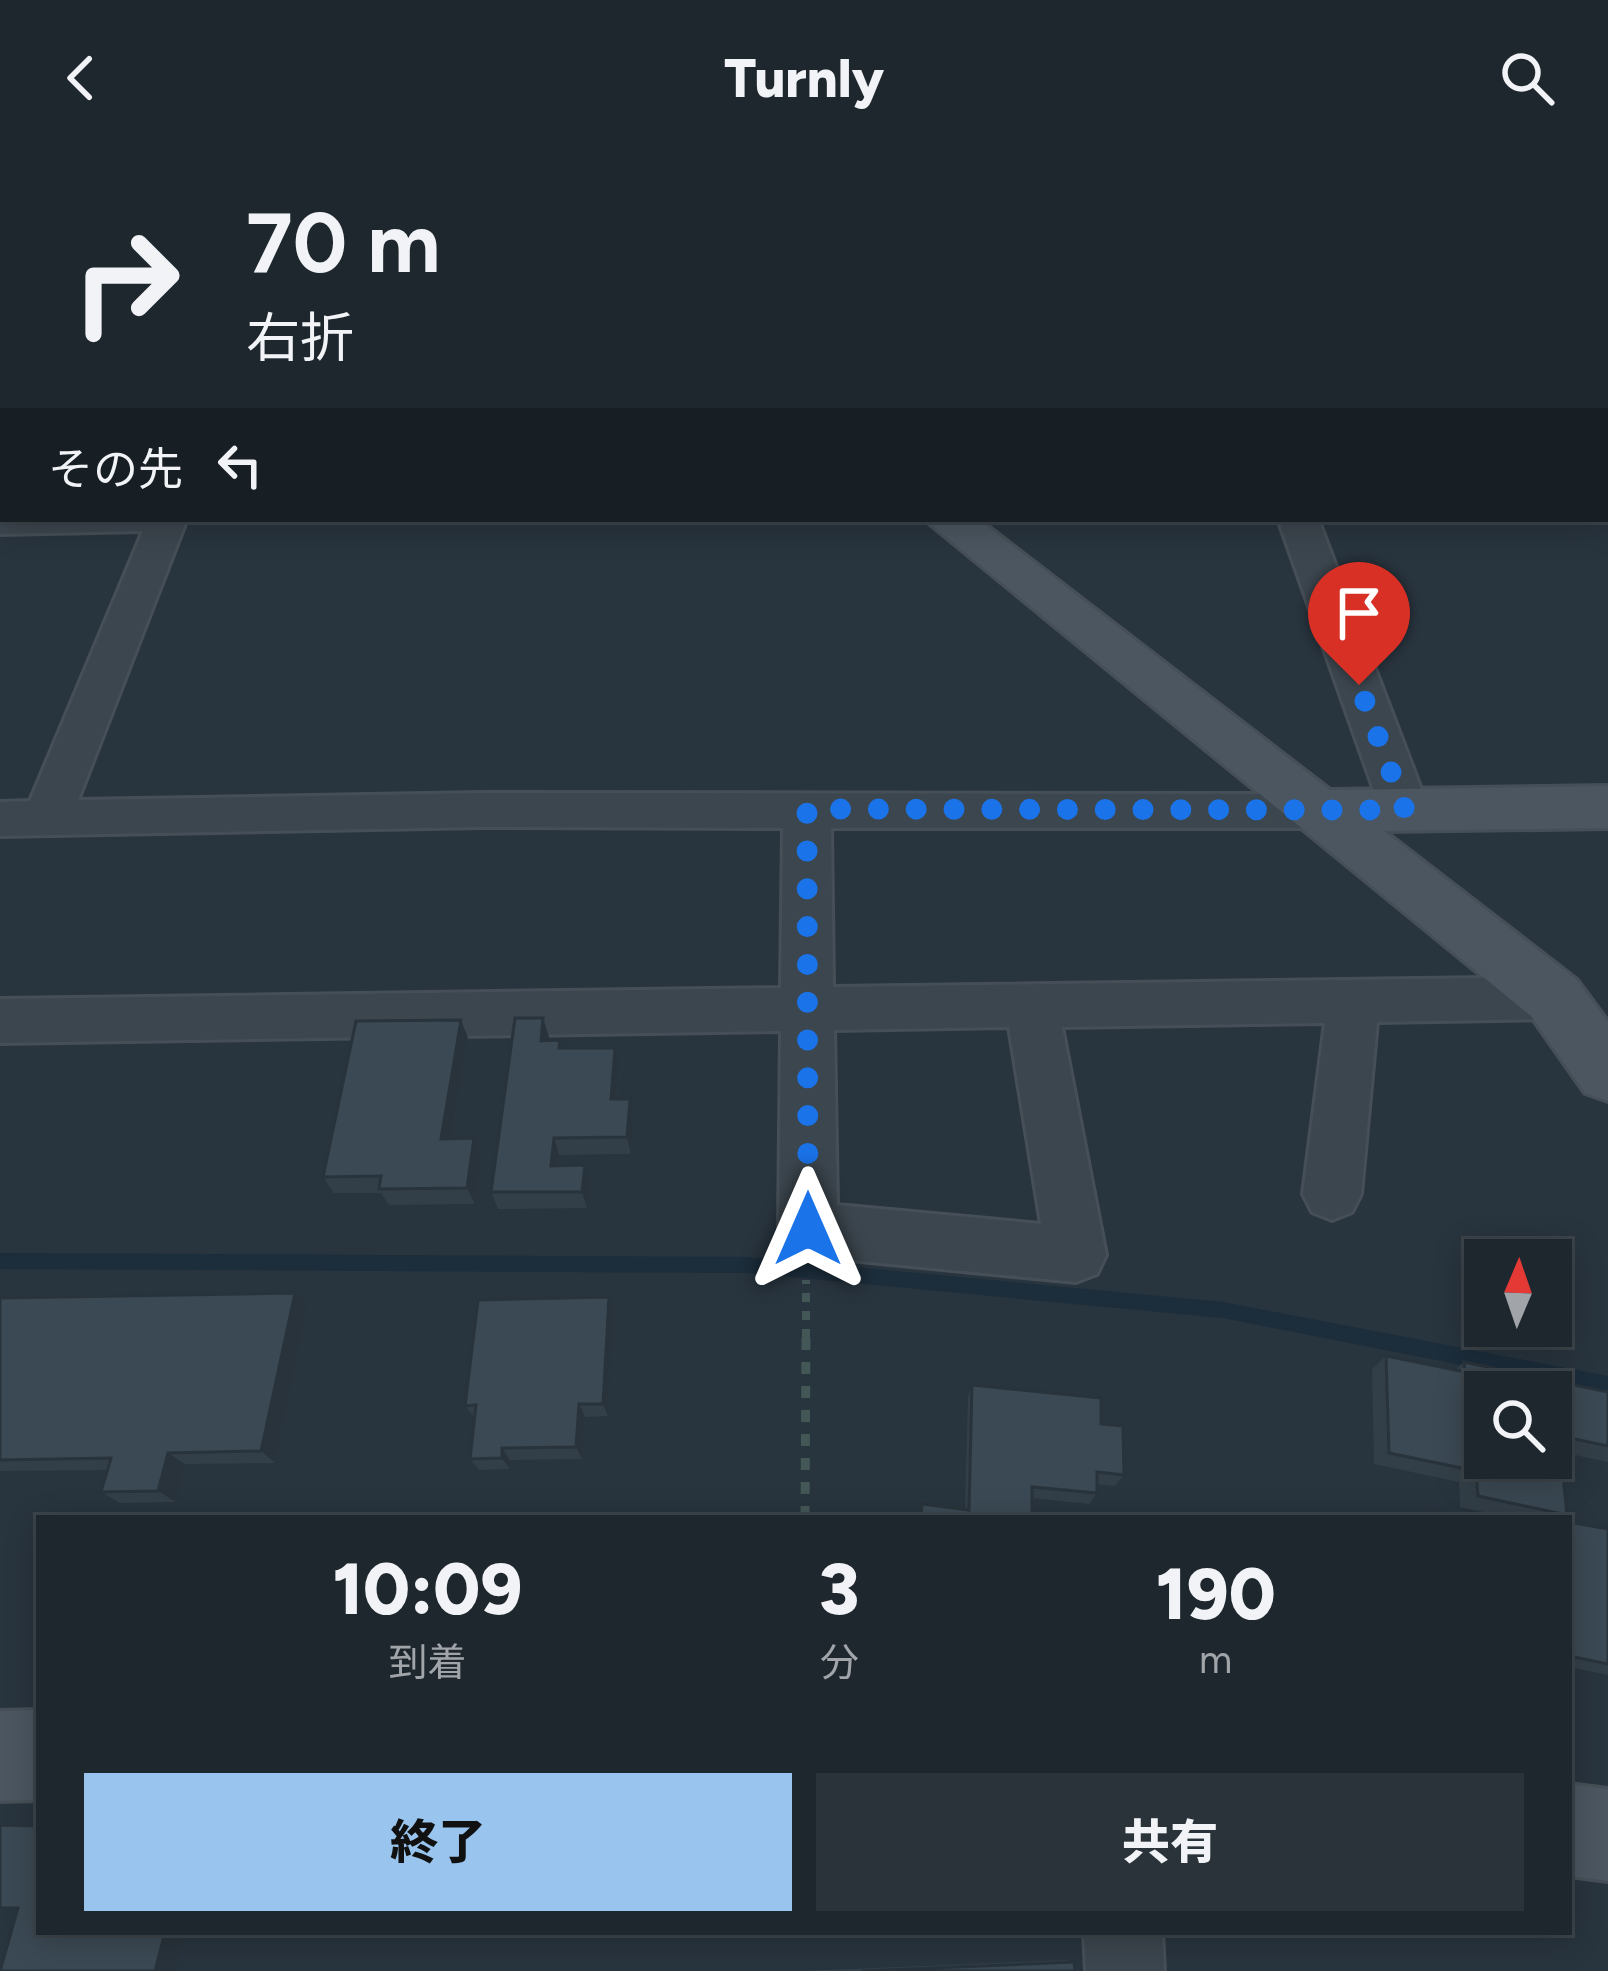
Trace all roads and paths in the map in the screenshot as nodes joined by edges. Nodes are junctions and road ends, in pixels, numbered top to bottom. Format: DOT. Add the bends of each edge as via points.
graph roads {
  1 [pos="166,522"];
  2 [pos="952,522"];
  3 [pos="1299,522"];
  4 [pos="1608,808"];
  5 [pos="807,809"];
  6 [pos="1405,810"];
  7 [pos="1317,811"];
  8 [pos="0,818"];
  9 [pos="47,818"];
  10 [pos="1554,998"];
  11 [pos="1351,1000"];
  12 [pos="1032,1005"];
  13 [pos="806,1009"];
  14 [pos="0,1021"];
  15 [pos="1608,1073"];
  16 [pos="1332,1194"];
  17 [pos="806,1302"];
  18 [pos="805,1515"];
  19 [pos="0,1756"];
  20 [pos="36,1756"];
  21 [pos="1572,1830"];
  22 [pos="1608,1835"];
  23 [pos="1124,1935"];
  24 [pos="1125,1971"];
  1 -- 9 [label="street"];
  2 -- 7 [label="street"];
  3 -- 6 [label="street"];
  4 -- 6 [label="street"];
  5 -- 7 [label="street"];
  5 -- 9 [label="street"];
  5 -- 13 [label="street"];
  6 -- 7 [label="street"];
  7 -- 10 [label="street"];
  8 -- 9 [label="street"];
  10 -- 11 [label="street"];
  10 -- 15 [label="street"];
  11 -- 12 [label="street"];
  11 -- 16 [label="street"];
  12 -- 13 [label="street"];
  12 -- 13 [label="street" via="1076,1255 808,1229"];
  13 -- 14 [label="street"];
  17 -- 18 [label="path"];
  19 -- 20 [label="street"];
  21 -- 22 [label="street"];
  23 -- 24 [label="street"];
}
